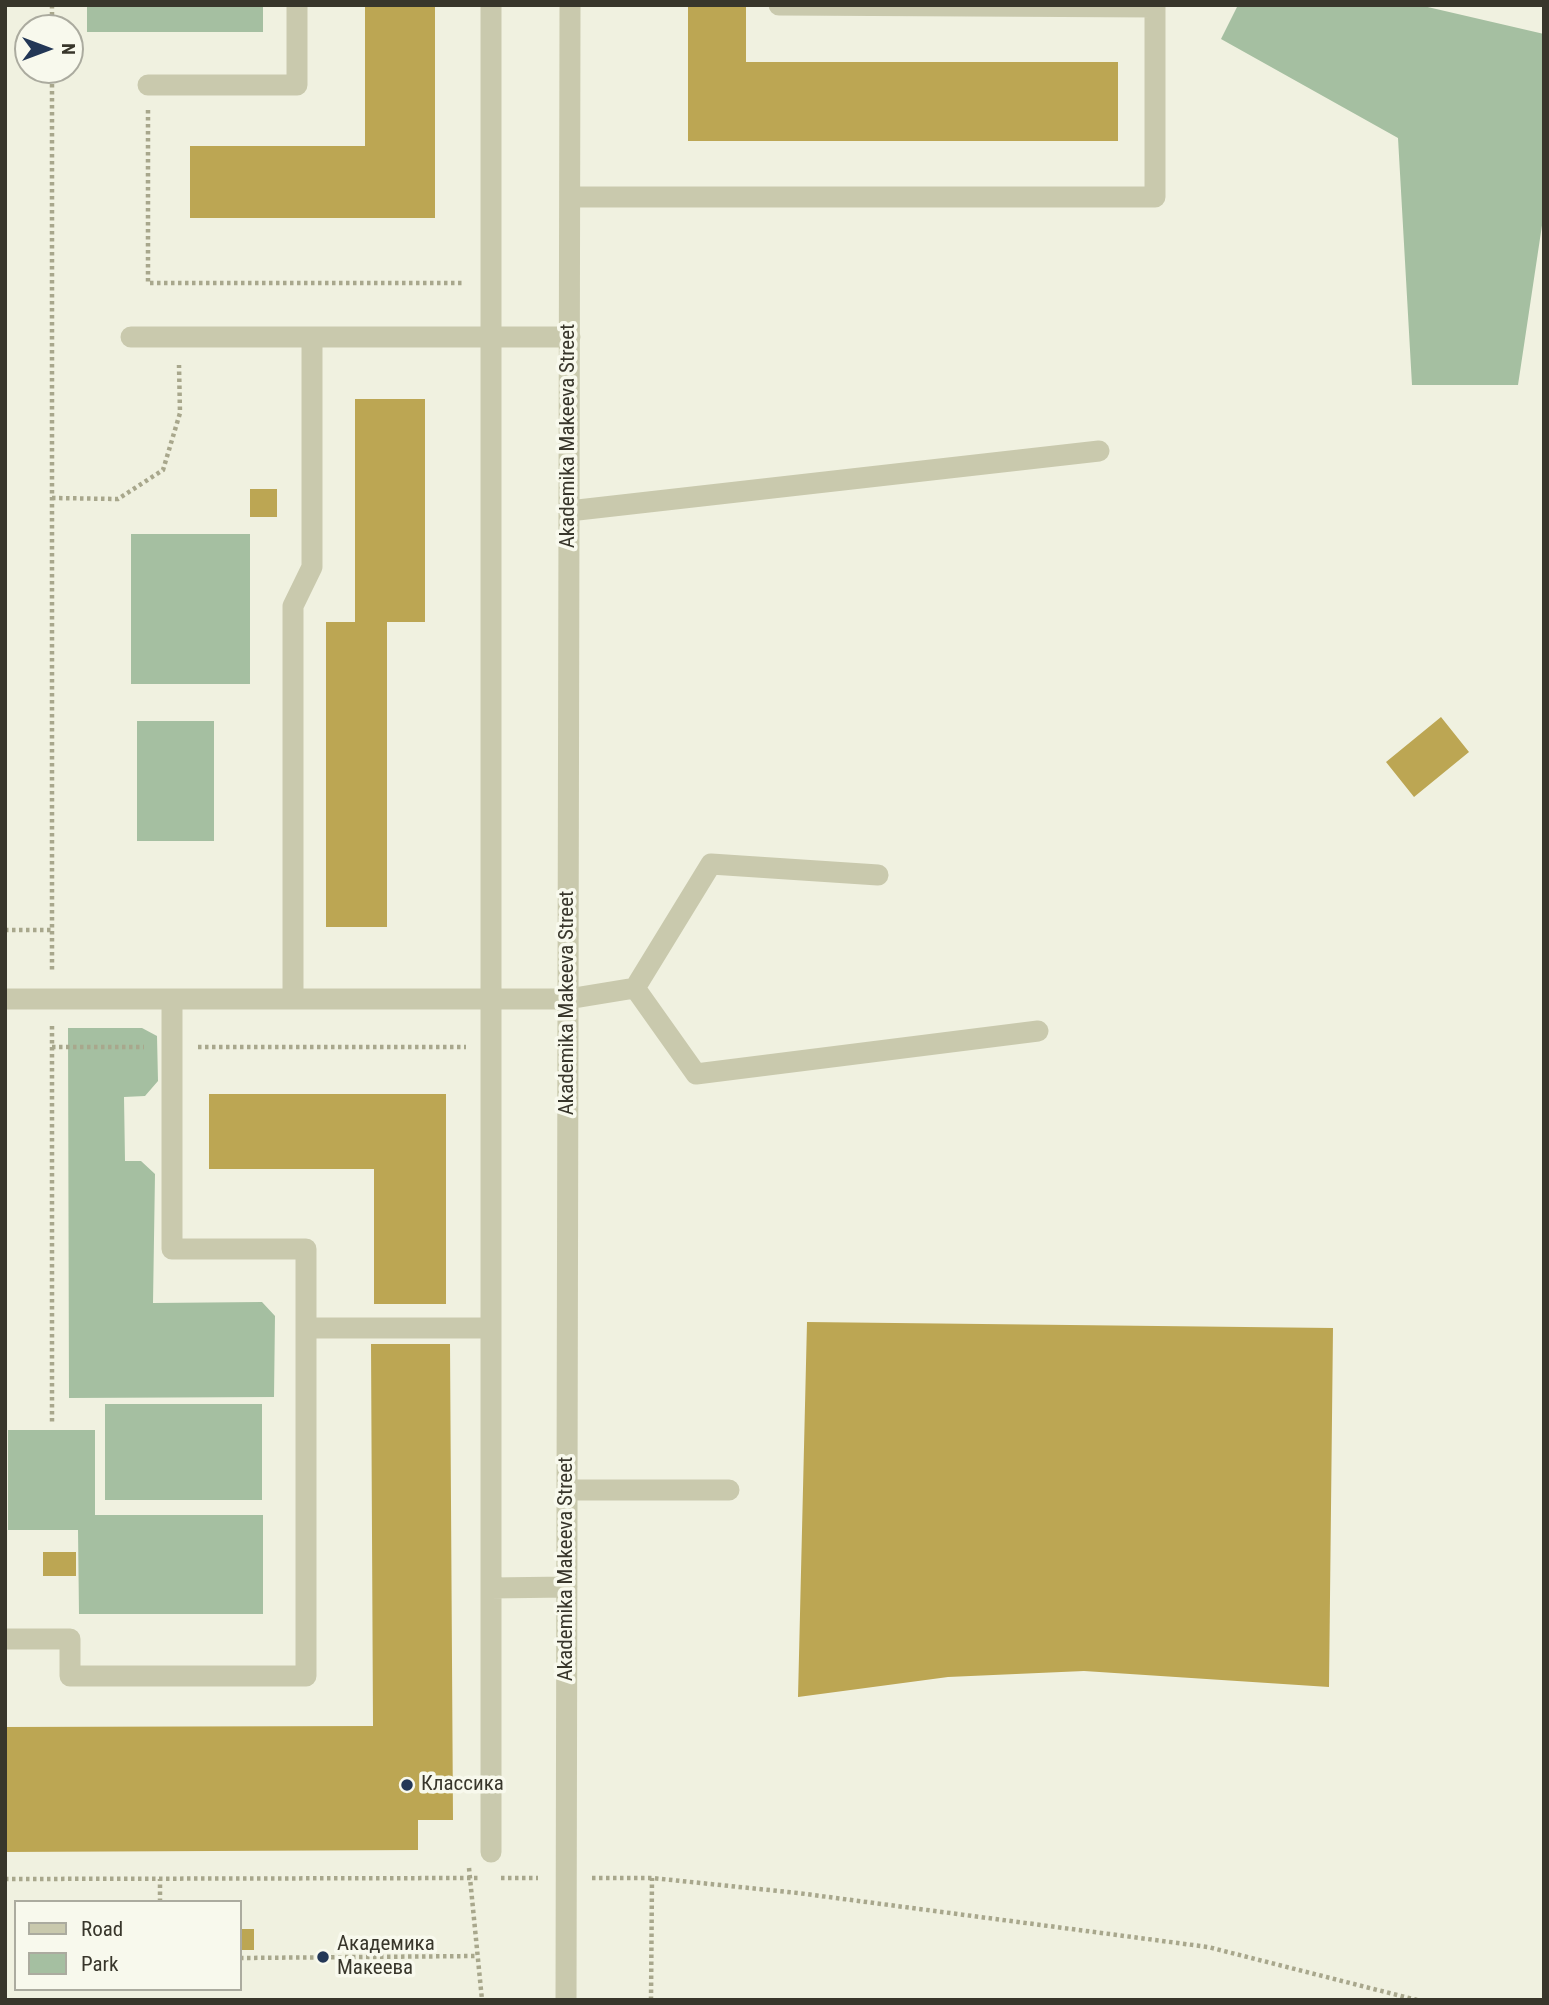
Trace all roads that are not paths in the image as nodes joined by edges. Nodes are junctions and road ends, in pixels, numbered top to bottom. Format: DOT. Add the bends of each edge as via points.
graph roads {
  1 [pos="297,5"];
  2 [pos="491,5"];
  3 [pos="570,5"];
  4 [pos="779,5"];
  5 [pos="148,85"];
  6 [pos="570,197"];
  7 [pos="131,337"];
  8 [pos="312,337"];
  9 [pos="491,337"];
  10 [pos="570,337"];
  11 [pos="1099,451"];
  12 [pos="569,511"];
  13 [pos="878,875"];
  14 [pos="635,988"];
  15 [pos="5,999"];
  16 [pos="172,999"];
  17 [pos="293,999"];
  18 [pos="491,999"];
  19 [pos="568,999"];
  20 [pos="1038,1031"];
  21 [pos="306,1328"];
  22 [pos="491,1328"];
  23 [pos="567,1490"];
  24 [pos="729,1490"];
  25 [pos="567,1587"];
  26 [pos="491,1588"];
  27 [pos="5,1639"];
  28 [pos="491,1852"];
  29 [pos="566,2000"];
  1 -- 5 [label="street" via="297,85"];
  2 -- 9 [label="street"];
  3 -- 6 [label="street, Akademika Makeeva Street"];
  4 -- 6 [label="street" via="1155,7 1155,197"];
  6 -- 10 [label="street, Akademika Makeeva Street"];
  7 -- 8 [label="street"];
  8 -- 9 [label="street"];
  8 -- 17 [label="street" via="312,567 293,606"];
  9 -- 10 [label="street"];
  9 -- 18 [label="street"];
  10 -- 12 [label="street, Akademika Makeeva Street"];
  11 -- 12 [label="street"];
  12 -- 19 [label="street, Akademika Makeeva Street"];
  13 -- 14 [label="street" via="711,864"];
  14 -- 19 [label="street"];
  14 -- 20 [label="street" via="696,1074"];
  15 -- 16 [label="street"];
  16 -- 17 [label="street"];
  16 -- 21 [label="street" via="172,1249 306,1249"];
  17 -- 18 [label="street"];
  18 -- 19 [label="street"];
  18 -- 22 [label="street"];
  19 -- 23 [label="street, Akademika Makeeva Street"];
  21 -- 22 [label="street"];
  21 -- 27 [label="street" via="306,1676 70,1676 70,1639"];
  22 -- 26 [label="street"];
  23 -- 24 [label="street"];
  23 -- 25 [label="street, Akademika Makeeva Street"];
  25 -- 26 [label="street"];
  25 -- 29 [label="street, Akademika Makeeva Street"];
  26 -- 28 [label="street"];
}
